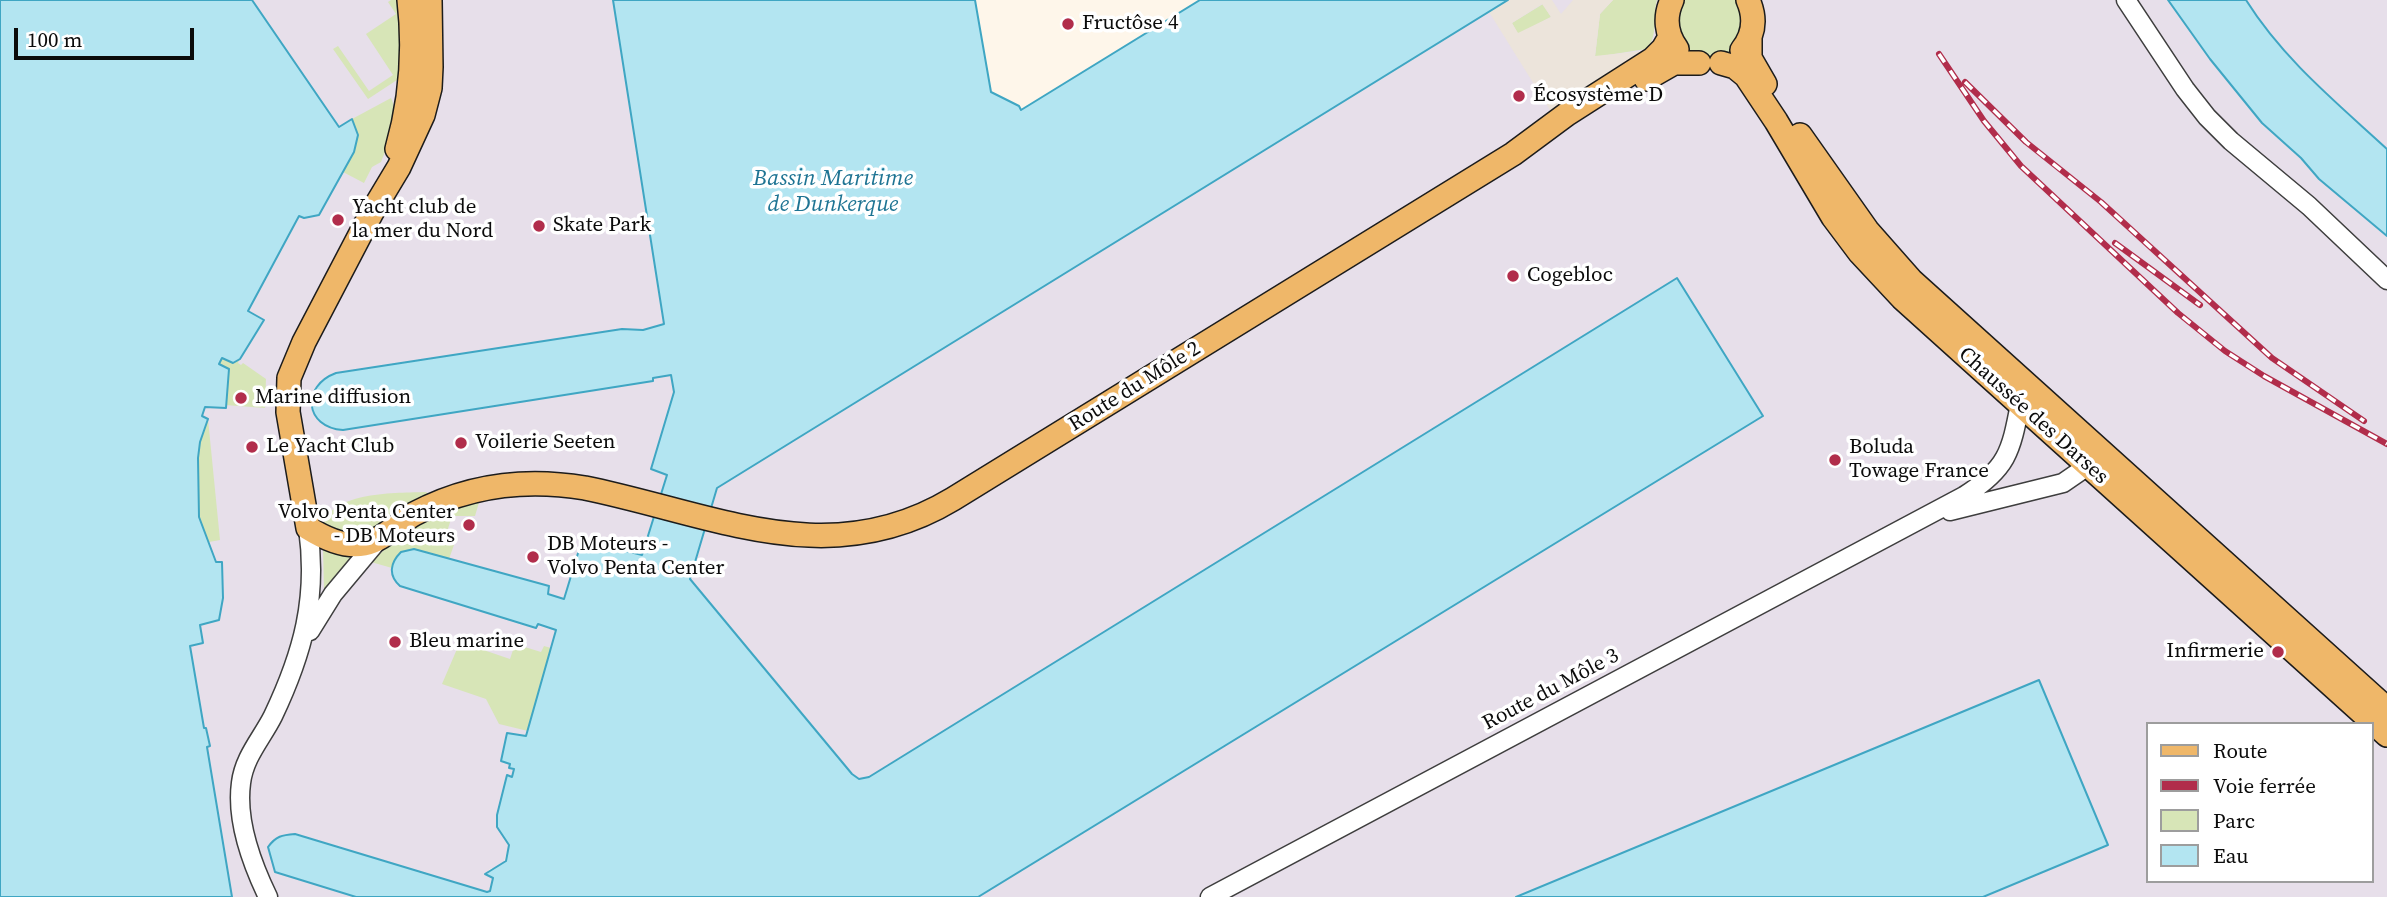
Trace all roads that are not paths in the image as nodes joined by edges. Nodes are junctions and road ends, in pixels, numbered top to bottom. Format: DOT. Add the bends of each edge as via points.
graph roads {
  1 [pos="409,0"];
  2 [pos="429,0"];
  3 [pos="1672,0"];
  4 [pos="1748,0"];
  5 [pos="2126,0"];
  6 [pos="422,32"];
  7 [pos="1670,37"];
  8 [pos="1750,38"];
  9 [pos="1710,63"];
  10 [pos="1513,154"];
  11 [pos="2387,280"];
  12 [pos="2020,404"];
  13 [pos="2090,455"];
  14 [pos="1914,523"];
  15 [pos="308,528"];
  16 [pos="381,537"];
  17 [pos="300,650"];
  18 [pos="2387,709"];
  19 [pos="2387,735"];
  20 [pos="268,897"];
  21 [pos="1209,897"];
  1 -- 6 [label="main road"];
  2 -- 6 [label="main road"];
  3 -- 7 [label="main road" via="1667,19"];
  4 -- 8 [label="main road, Chaussée des Darses" via="1753,20"];
  5 -- 11 [label="street" via="2207,117"];
  6 -- 15 [label="main road" via="393,159 372,212 289,378 288,412"];
  7 -- 9 [label="main road, Chaussée des Darses" via="1679,52"];
  7 -- 10 [label="main road, Route du Môle 2" via="1653,59"];
  8 -- 9 [label="main road" via="1740,52"];
  8 -- 13 [label="main road, Chaussée des Darses" via="1749,53 1761,79 1874,239"];
  9 -- 10 [label="main road, Route du Môle 2" via="1669,65 1567,128"];
  9 -- 12 [label="main road, Chaussée des Darses" via="1739,70 1749,80 1860,253 1912,307"];
  10 -- 16 [label="main road, Route du Môle 2" via="923,516 865,532 825,537 781,534 561,484 506,484 432,506"];
  12 -- 13 [label="main road, Chaussée des Darses"];
  12 -- 14 [label="street, Route du Môle 3" via="2011,446 1997,470 1972,491"];
  13 -- 14 [label="street, Route du Môle 3" via="2074,476 2057,484"];
  13 -- 18 [label="main road, Chaussée des Darses"];
  13 -- 19 [label="main road, Chaussée des Darses"];
  14 -- 21 [label="street, Route du Môle 3"];
  15 -- 16 [label="main road" via="352,545"];
  15 -- 17 [label="street" via="312,592"];
  16 -- 17 [label="street" via="328,602"];
  17 -- 20 [label="street" via="273,716 247,760 241,783 246,833"];
}
